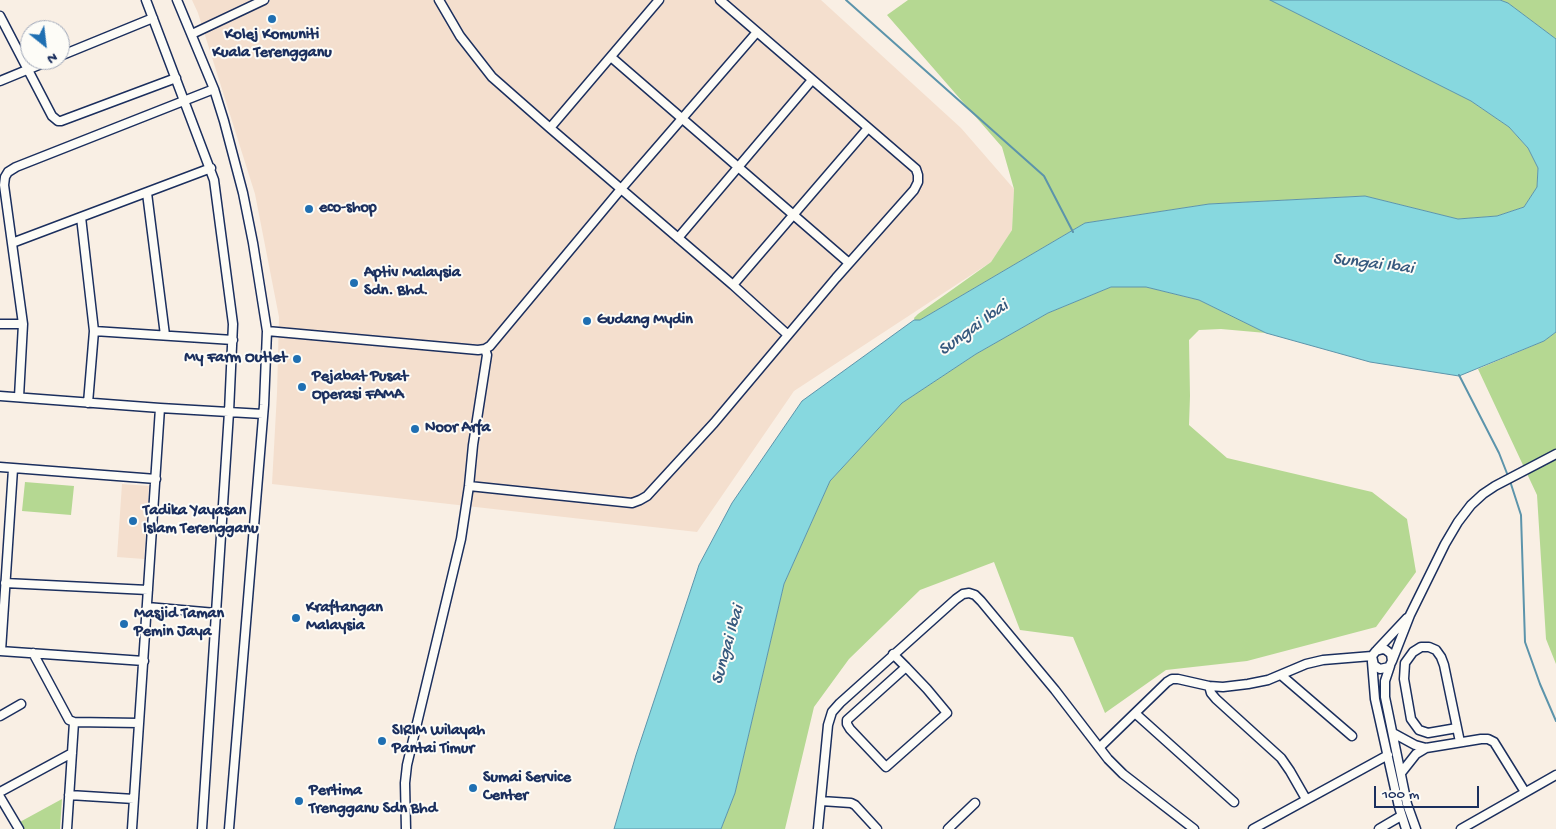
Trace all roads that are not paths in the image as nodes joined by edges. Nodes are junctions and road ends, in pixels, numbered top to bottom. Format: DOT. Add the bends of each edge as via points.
graph roads {
  1 [pos="146,0"];
  2 [pos="177,0"];
  3 [pos="264,0"];
  4 [pos="438,0"];
  5 [pos="659,0"];
  6 [pos="720,0"];
  7 [pos="0,16"];
  8 [pos="154,18"];
  9 [pos="757,32"];
  10 [pos="192,34"];
  11 [pos="70,52"];
  12 [pos="20,54"];
  13 [pos="611,57"];
  14 [pos="26,70"];
  15 [pos="29,70"];
  16 [pos="176,78"];
  17 [pos="812,80"];
  18 [pos="0,81"];
  19 [pos="214,89"];
  20 [pos="182,94"];
  21 [pos="682,118"];
  22 [pos="550,128"];
  23 [pos="868,128"];
  24 [pos="738,167"];
  25 [pos="211,168"];
  26 [pos="621,189"];
  27 [pos="147,193"];
  28 [pos="793,215"];
  29 [pos="81,217"];
  30 [pos="678,238"];
  31 [pos="12,243"];
  32 [pos="849,263"];
  33 [pos="733,285"];
  34 [pos="0,324"];
  35 [pos="23,324"];
  36 [pos="94,331"];
  37 [pos="267,331"];
  38 [pos="788,334"];
  39 [pos="165,335"];
  40 [pos="233,340"];
  41 [pos="485,349"];
  42 [pos="0,396"];
  43 [pos="19,397"];
  44 [pos="88,403"];
  45 [pos="160,408"];
  46 [pos="229,412"];
  47 [pos="263,414"];
  48 [pos="1556,454"];
  49 [pos="0,467"];
  50 [pos="13,468"];
  51 [pos="156,479"];
  52 [pos="470,486"];
  53 [pos="4,531"];
  54 [pos="5,583"];
  55 [pos="148,590"];
  56 [pos="147,607"];
  57 [pos="216,613"];
  58 [pos="1410,615"];
  59 [pos="0,651"];
  60 [pos="33,653"];
  61 [pos="894,654"];
  62 [pos="1374,656"];
  63 [pos="144,661"];
  64 [pos="1392,662"];
  65 [pos="906,667"];
  66 [pos="1281,675"];
  67 [pos="1209,686"];
  68 [pos="21,704"];
  69 [pos="1136,714"];
  70 [pos="0,716"];
  71 [pos="74,722"];
  72 [pos="139,723"];
  73 [pos="1457,728"];
  74 [pos="1393,733"];
  75 [pos="1352,736"];
  76 [pos="1460,742"];
  77 [pos="1100,747"];
  78 [pos="1426,748"];
  79 [pos="72,753"];
  80 [pos="1388,755"];
  81 [pos="1401,773"];
  82 [pos="1556,775"];
  83 [pos="0,792"];
  84 [pos="1525,792"];
  85 [pos="69,795"];
  86 [pos="0,797"];
  87 [pos="134,799"];
  88 [pos="1306,799"];
  89 [pos="821,801"];
  90 [pos="1234,802"];
  91 [pos="975,803"];
  92 [pos="1402,816"];
  93 [pos="19,829"];
  94 [pos="67,829"];
  95 [pos="132,829"];
  96 [pos="202,829"];
  97 [pos="229,829"];
  98 [pos="406,829"];
  99 [pos="818,829"];
  100 [pos="877,829"];
  101 [pos="948,829"];
  102 [pos="1194,829"];
  103 [pos="1253,829"];
  104 [pos="1379,829"];
  105 [pos="1406,829"];
  106 [pos="1416,829"];
  107 [pos="1461,829"];
  1 -- 8 [label="street"];
  2 -- 10 [label="street"];
  3 -- 10 [label="street"];
  4 -- 22 [label="street" via="488,72"];
  5 -- 13 [label="street"];
  6 -- 9 [label="street"];
  7 -- 12 [label="street"];
  8 -- 11 [label="street"];
  8 -- 16 [label="street"];
  9 -- 17 [label="street"];
  9 -- 21 [label="street"];
  10 -- 19 [label="street"];
  13 -- 21 [label="street"];
  13 -- 22 [label="street"];
  14 -- 18 [label="street"];
  15 -- 16 [label="street" via="52,116 58,121"];
  16 -- 20 [label="street"];
  17 -- 23 [label="street"];
  17 -- 24 [label="street"];
  19 -- 20 [label="street"];
  19 -- 37 [label="street" via="243,193"];
  20 -- 25 [label="street"];
  20 -- 31 [label="street" via="8,172 4,185"];
  21 -- 24 [label="street"];
  21 -- 26 [label="street"];
  22 -- 26 [label="street"];
  23 -- 28 [label="street"];
  23 -- 32 [label="street" via="916,169 918,182"];
  24 -- 28 [label="street"];
  24 -- 30 [label="street"];
  25 -- 27 [label="street"];
  25 -- 40 [label="street"];
  26 -- 30 [label="street"];
  26 -- 41 [label="street"];
  27 -- 29 [label="street"];
  27 -- 39 [label="street"];
  28 -- 32 [label="street"];
  28 -- 33 [label="street"];
  29 -- 31 [label="street"];
  29 -- 36 [label="street"];
  30 -- 33 [label="street"];
  31 -- 35 [label="street"];
  32 -- 38 [label="street"];
  33 -- 38 [label="street"];
  34 -- 35 [label="street"];
  35 -- 43 [label="street"];
  36 -- 39 [label="street"];
  36 -- 44 [label="street"];
  37 -- 41 [label="street"];
  37 -- 47 [label="street"];
  38 -- 52 [label="street" via="714,423 640,500 632,502"];
  39 -- 40 [label="street"];
  40 -- 46 [label="street"];
  41 -- 52 [label="street" via="487,355"];
  42 -- 43 [label="street"];
  43 -- 44 [label="street"];
  44 -- 45 [label="street"];
  45 -- 46 [label="street"];
  45 -- 51 [label="street"];
  46 -- 47 [label="street"];
  46 -- 57 [label="street"];
  47 -- 97 [label="street"];
  48 -- 58 [label="street" via="1495,486 1471,505 1445,544"];
  49 -- 50 [label="street"];
  50 -- 51 [label="street"];
  50 -- 53 [label="street"];
  51 -- 55 [label="street"];
  52 -- 98 [label="street" via="461,539 407,765"];
  53 -- 54 [label="street"];
  54 -- 55 [label="street"];
  54 -- 59 [label="street"];
  55 -- 56 [label="street"];
  56 -- 57 [label="street"];
  56 -- 63 [label="street"];
  57 -- 96 [label="street"];
  58 -- 62 [label="street"];
  58 -- 64 [label="street"];
  59 -- 60 [label="street"];
  60 -- 63 [label="street"];
  60 -- 71 [label="street" via="66,716"];
  61 -- 65 [label="street"];
  61 -- 77 [label="street" via="956,599 963,594 975,595"];
  61 -- 89 [label="street" via="832,712"];
  62 -- 64 [label="street" via="1386,650 1391,654"];
  62 -- 64 [label="street" via="1374,665 1380,669"];
  62 -- 66 [label="street" via="1323,660"];
  62 -- 80 [label="street" via="1375,699"];
  63 -- 72 [label="street"];
  64 -- 74 [label="street" via="1385,689"];
  65 -- 65 [label="street" via="948,713 886,767 850,729 848,720"];
  66 -- 67 [label="street" via="1248,684"];
  66 -- 75 [label="street"];
  67 -- 69 [label="street" via="1172,679"];
  67 -- 88 [label="street" via="1216,699 1281,758"];
  68 -- 70 [label="street"];
  69 -- 77 [label="street"];
  69 -- 90 [label="street"];
  71 -- 72 [label="street"];
  71 -- 79 [label="street"];
  72 -- 87 [label="street"];
  73 -- 73 [label="street" via="1428,733 1419,730 1411,719 1404,679 1406,663 1421,647 1436,650 1441,657"];
  73 -- 76 [label="street"];
  74 -- 78 [label="street"];
  74 -- 81 [label="street"];
  76 -- 78 [label="street"];
  76 -- 84 [label="street" via="1481,739 1494,742"];
  77 -- 102 [label="street" via="1123,774"];
  78 -- 81 [label="street" via="1416,754"];
  79 -- 83 [label="street"];
  79 -- 85 [label="street"];
  80 -- 88 [label="street"];
  80 -- 92 [label="street"];
  81 -- 106 [label="street"];
  82 -- 84 [label="street"];
  84 -- 107 [label="street"];
  85 -- 87 [label="street"];
  85 -- 94 [label="street"];
  86 -- 93 [label="street"];
  87 -- 95 [label="street"];
  88 -- 103 [label="street"];
  89 -- 99 [label="street"];
  89 -- 100 [label="street" via="851,804"];
  91 -- 101 [label="street"];
  92 -- 104 [label="street"];
  92 -- 105 [label="street"];
}
